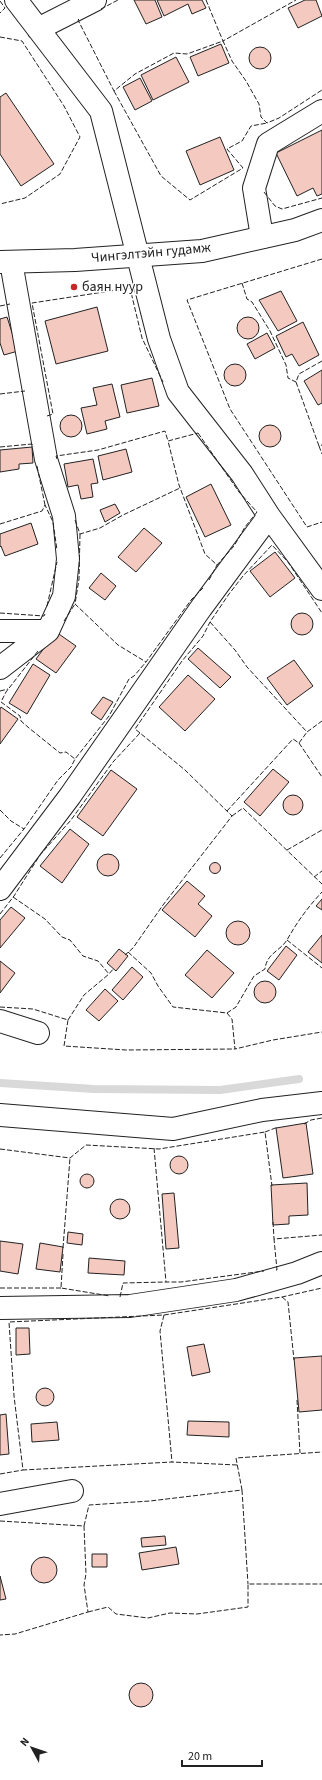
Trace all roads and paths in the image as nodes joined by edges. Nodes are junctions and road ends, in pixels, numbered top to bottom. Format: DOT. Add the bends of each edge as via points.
graph roads {
  1 [pos="16,0"];
  2 [pos="95,0"];
  3 [pos="38,29"];
  4 [pos="322,111"];
  5 [pos="322,220"];
  6 [pos="262,237"];
  7 [pos="137,256"];
  8 [pos="6,262"];
  9 [pos="269,516"];
  10 [pos="322,589"];
  11 [pos="0,631"];
  12 [pos="48,631"];
  13 [pos="0,668"];
  14 [pos="0,888"];
  15 [pos="0,1021"];
  16 [pos="38,1033"];
  17 [pos="322,1104"];
  18 [pos="0,1115"];
  19 [pos="322,1263"];
  20 [pos="0,1308"];
  21 [pos="72,1491"];
  22 [pos="0,1504"];
  1 -- 3 [label="street"];
  2 -- 3 [label="street"];
  3 -- 7 [label="street" via="101,111"];
  4 -- 6 [label="street" via="268,144 254,188"];
  5 -- 6 [label="street, Чингэлтэйн гудамж" via="295,230"];
  6 -- 7 [label="street, Чингэлтэйн гудамж" via="202,251"];
  7 -- 8 [label="street, Чингэлтэйн гудамж"];
  7 -- 9 [label="street" via="159,339 178,392 242,474"];
  8 -- 12 [label="street" via="46,459 64,516 68,559 64,596"];
  9 -- 10 [label="street"];
  9 -- 14 [label="street" via="70,796"];
  11 -- 12 [label="street"];
  12 -- 13 [label="street"];
  15 -- 16 [label="street"];
  17 -- 18 [label="street" via="262,1110 173,1129"];
  19 -- 20 [label="street" via="297,1273 236,1290 130,1306"];
  21 -- 22 [label="street"];
}
